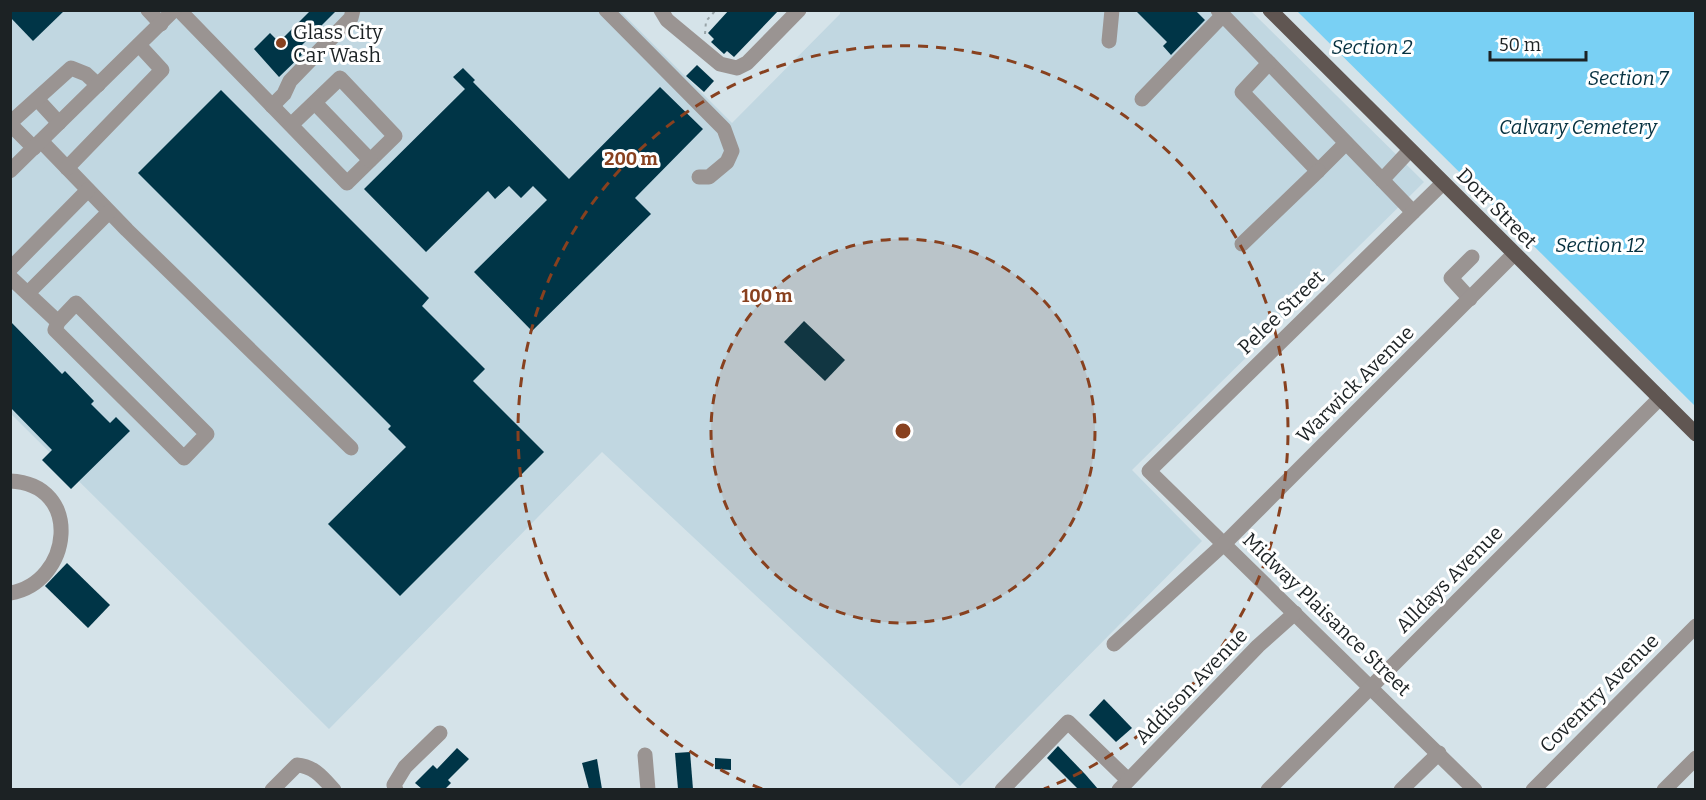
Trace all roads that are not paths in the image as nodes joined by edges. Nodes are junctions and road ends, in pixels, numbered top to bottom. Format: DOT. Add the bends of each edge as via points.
graph roads {
  1 [pos="148,10"];
  2 [pos="174,10"];
  3 [pos="179,10"];
  4 [pos="353,10"];
  5 [pos="606,10"];
  6 [pos="661,10"];
  7 [pos="799,10"];
  8 [pos="1112,10"];
  9 [pos="1270,10"];
  10 [pos="1221,13"];
  11 [pos="161,24"];
  12 [pos="1109,41"];
  13 [pos="139,45"];
  14 [pos="1269,63"];
  15 [pos="98,86"];
  16 [pos="37,99"];
  17 [pos="1142,99"];
  18 [pos="315,103"];
  19 [pos="272,106"];
  20 [pos="10,123"];
  21 [pos="59,123"];
  22 [pos="291,125"];
  23 [pos="1346,143"];
  24 [pos="38,145"];
  25 [pos="1410,150"];
  26 [pos="370,160"];
  27 [pos="68,168"];
  28 [pos="10,171"];
  29 [pos="1318,171"];
  30 [pos="699,177"];
  31 [pos="1382,180"];
  32 [pos="1443,183"];
  33 [pos="88,190"];
  34 [pos="109,212"];
  35 [pos="1413,212"];
  36 [pos="1242,244"];
  37 [pos="1514,254"];
  38 [pos="1472,257"];
  39 [pos="10,269"];
  40 [pos="10,277"];
  41 [pos="28,293"];
  42 [pos="1470,299"];
  43 [pos="58,322"];
  44 [pos="1660,398"];
  45 [pos="1695,434"];
  46 [pos="351,448"];
  47 [pos="1149,471"];
  48 [pos="10,482"];
  49 [pos="1225,543"];
  50 [pos="10,593"];
  51 [pos="1295,613"];
  52 [pos="1695,626"];
  53 [pos="1114,644"];
  54 [pos="1371,686"];
  55 [pos="440,733"];
  56 [pos="1439,753"];
  57 [pos="645,755"];
  58 [pos="1695,758"];
  59 [pos="1123,785"];
  60 [pos="395,787"];
  61 [pos="272,789"];
  62 [pos="334,789"];
  63 [pos="648,789"];
  64 [pos="1002,789"];
  65 [pos="1268,789"];
  66 [pos="1401,789"];
  67 [pos="1475,789"];
  68 [pos="1533,789"];
  69 [pos="1664,789"];
  1 -- 11 [label="street"];
  2 -- 11 [label="street"];
  3 -- 19 [label="street"];
  4 -- 19 [label="street" via="351,18 290,81"];
  5 -- 30 [label="street" via="724,129 732,151 727,162 708,177"];
  6 -- 7 [label="street" via="667,20 720,64 737,68 747,63"];
  8 -- 12 [label="street"];
  9 -- 25 [label="main road, Dorr Street"];
  10 -- 14 [label="street"];
  10 -- 17 [label="street"];
  11 -- 13 [label="street"];
  13 -- 15 [label="street"];
  13 -- 27 [label="street" via="162,70"];
  14 -- 23 [label="street"];
  14 -- 29 [label="street" via="1242,92"];
  15 -- 16 [label="street" via="87,74 71,68"];
  15 -- 21 [label="street"];
  16 -- 20 [label="street"];
  16 -- 21 [label="street"];
  18 -- 22 [label="street"];
  18 -- 26 [label="street"];
  18 -- 26 [label="street" via="340,78 395,136"];
  19 -- 22 [label="street"];
  20 -- 24 [label="street"];
  21 -- 24 [label="street"];
  22 -- 26 [label="street" via="347,183"];
  23 -- 29 [label="street"];
  23 -- 31 [label="street"];
  24 -- 27 [label="street"];
  24 -- 28 [label="street"];
  25 -- 31 [label="street"];
  25 -- 32 [label="main road, Dorr Street"];
  27 -- 33 [label="street"];
  29 -- 36 [label="street"];
  31 -- 35 [label="street"];
  32 -- 35 [label="street, Pelee Street"];
  32 -- 37 [label="main road, Dorr Street"];
  33 -- 34 [label="street"];
  33 -- 39 [label="street"];
  34 -- 41 [label="street"];
  34 -- 46 [label="street"];
  35 -- 47 [label="street, Pelee Street"];
  37 -- 42 [label="street, Warwick Avenue"];
  37 -- 44 [label="main road, Dorr Street"];
  38 -- 42 [label="street" via="1451,278"];
  40 -- 41 [label="street"];
  41 -- 43 [label="street"];
  42 -- 49 [label="street, Warwick Avenue"];
  43 -- 43 [label="street" via="56,330 184,458 207,434 76,303"];
  44 -- 45 [label="main road, Dorr Street"];
  44 -- 54 [label="street, Alldays Avenue"];
  47 -- 49 [label="street, Midway Plaisance Street"];
  48 -- 50 [label="street" via="28,483 47,495 59,512 62,526 60,543 45,574 35,584"];
  49 -- 51 [label="street, Midway Plaisance Street"];
  49 -- 53 [label="street, Warwick Avenue"];
  51 -- 54 [label="street, Midway Plaisance Street"];
  51 -- 59 [label="street, Addison Avenue"];
  52 -- 68 [label="street, Coventry Avenue"];
  54 -- 56 [label="street, Midway Plaisance Street"];
  54 -- 65 [label="street, Alldays Avenue"];
  55 -- 60 [label="street" via="405,767"];
  56 -- 66 [label="street"];
  56 -- 67 [label="street, Midway Plaisance Street"];
  57 -- 63 [label="street"];
  58 -- 69 [label="street"];
  59 -- 64 [label="street" via="1068,722"];
  61 -- 62 [label="street" via="297,765 306,765"];
}
